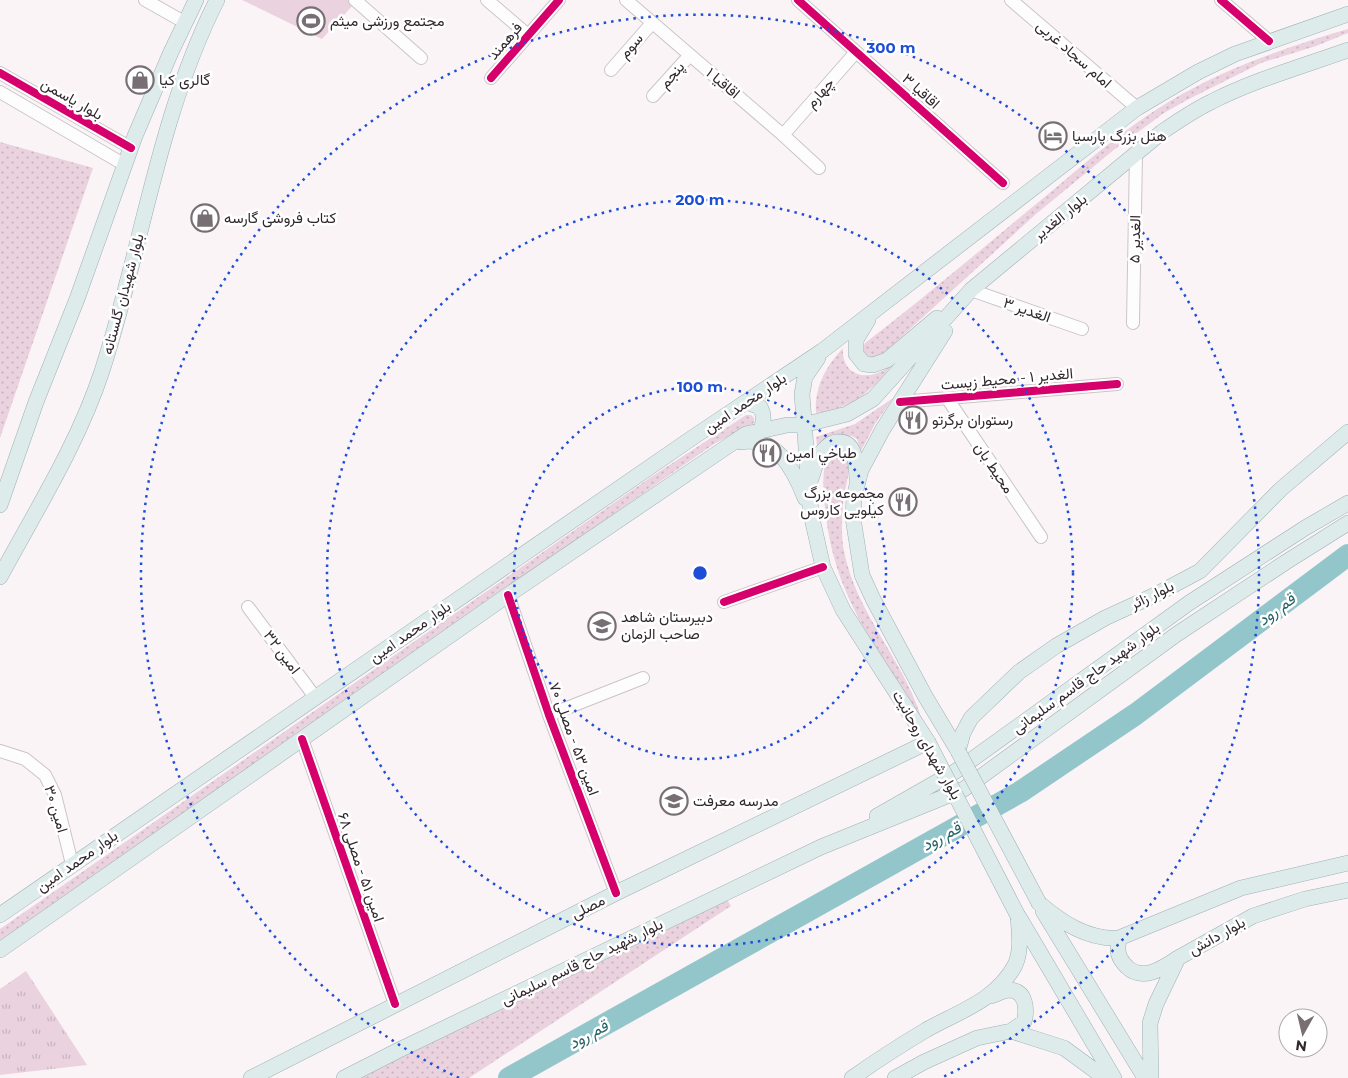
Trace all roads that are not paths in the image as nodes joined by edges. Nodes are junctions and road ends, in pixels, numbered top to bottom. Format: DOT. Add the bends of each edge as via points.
graph roads {
  1 [pos="145,0"];
  2 [pos="196,0"];
  3 [pos="217,0"];
  4 [pos="355,0"];
  5 [pos="487,0"];
  6 [pos="559,0"];
  7 [pos="626,0"];
  8 [pos="798,0"];
  9 [pos="1011,0"];
  10 [pos="1221,0"];
  11 [pos="1348,14"];
  12 [pos="184,22"];
  13 [pos="652,23"];
  14 [pos="528,35"];
  15 [pos="1268,41"];
  16 [pos="1348,50"];
  17 [pos="856,52"];
  18 [pos="690,55"];
  19 [pos="421,58"];
  20 [pos="611,70"];
  21 [pos="0,73"];
  22 [pos="490,78"];
  23 [pos="0,92"];
  24 [pos="654,96"];
  25 [pos="1137,108"];
  26 [pos="106,134"];
  27 [pos="783,135"];
  28 [pos="131,148"];
  29 [pos="97,149"];
  30 [pos="1136,155"];
  31 [pos="125,165"];
  32 [pos="819,168"];
  33 [pos="1003,183"];
  34 [pos="971,290"];
  35 [pos="880,307"];
  36 [pos="1133,323"];
  37 [pos="1082,329"];
  38 [pos="822,351"];
  39 [pos="1116,384"];
  40 [pos="947,398"];
  41 [pos="746,402"];
  42 [pos="900,402"];
  43 [pos="803,425"];
  44 [pos="760,431"];
  45 [pos="1348,432"];
  46 [pos="728,446"];
  47 [pos="809,485"];
  48 [pos="857,486"];
  49 [pos="1348,503"];
  50 [pos="0,506"];
  51 [pos="811,514"];
  52 [pos="1348,523"];
  53 [pos="1041,537"];
  54 [pos="823,567"];
  55 [pos="0,577"];
  56 [pos="508,595"];
  57 [pos="724,602"];
  58 [pos="248,607"];
  59 [pos="643,678"];
  60 [pos="315,697"];
  61 [pos="549,715"];
  62 [pos="302,739"];
  63 [pos="928,742"];
  64 [pos="0,751"];
  65 [pos="958,751"];
  66 [pos="821,847"];
  67 [pos="1348,863"];
  68 [pos="72,864"];
  69 [pos="1348,890"];
  70 [pos="616,893"];
  71 [pos="1039,903"];
  72 [pos="0,914"];
  73 [pos="1018,916"];
  74 [pos="1114,938"];
  75 [pos="0,950"];
  76 [pos="1178,958"];
  77 [pos="986,999"];
  78 [pos="395,1004"];
  79 [pos="1011,1030"];
  80 [pos="250,1078"];
  81 [pos="344,1078"];
  82 [pos="852,1078"];
  83 [pos="895,1078"];
  84 [pos="1105,1078"];
  85 [pos="1114,1078"];
  86 [pos="1145,1078"];
  87 [pos="1151,1078"];
  1 -- 12 [label="street"];
  2 -- 12 [label="main road"];
  3 -- 55 [label="main road, بلوار شهیدان گلستانه" via="207,19 162,144 121,310 91,400 64,459"];
  4 -- 19 [label="street"];
  5 -- 14 [label="street"];
  6 -- 14 [label="street, فرهمند"];
  7 -- 13 [label="street, اقاقیا ۱"];
  8 -- 17 [label="street, اقاقیا ۳"];
  9 -- 25 [label="street, امام سجاد غربی"];
  10 -- 15 [label="street"];
  11 -- 15 [label="main road"];
  12 -- 28 [label="main road"];
  13 -- 18 [label="street, اقاقیا ۱"];
  13 -- 20 [label="street, سوم"];
  14 -- 22 [label="street, فرهمند"];
  15 -- 25 [label="main road" via="1198,72"];
  16 -- 30 [label="main road, بلوار الغدیر" via="1212,101 1169,128"];
  17 -- 27 [label="street, چهارم"];
  17 -- 33 [label="street, اقاقیا ۳"];
  18 -- 24 [label="street, پنجم"];
  18 -- 27 [label="street, اقاقیا ۱"];
  21 -- 26 [label="street, بلوار یاسمن"];
  23 -- 29 [label="street, بلوار یاسمن"];
  25 -- 35 [label="main road"];
  26 -- 28 [label="street, بلوار یاسمن"];
  26 -- 29 [label="street" via="106,145"];
  27 -- 32 [label="street, اقاقیا ۱"];
  28 -- 31 [label="main road"];
  29 -- 31 [label="street, بلوار یاسمن"];
  30 -- 34 [label="main road, بلوار الغدیر"];
  30 -- 36 [label="street, الغدیر ۵"];
  31 -- 50 [label="main road"];
  34 -- 35 [label="main road" via="887,360 873,365 864,364 856,354 856,340"];
  34 -- 37 [label="street, الغدیر ۳"];
  34 -- 42 [label="main road"];
  34 -- 43 [label="main road, بلوار الغدیر" via="873,399 847,414"];
  35 -- 38 [label="main road"];
  38 -- 41 [label="main road, بلوار محمد امین"];
  38 -- 43 [label="main road" via="805,377"];
  39 -- 40 [label="street, الغدیر ۱ - محیط زیست"];
  40 -- 42 [label="street, الغدیر ۱ - محیط زیست"];
  40 -- 53 [label="street, محیط بان"];
  41 -- 44 [label="main road" via="764,413"];
  41 -- 60 [label="main road, بلوار محمد امین"];
  42 -- 48 [label="main road" via="861,470"];
  43 -- 44 [label="main road, بلوار الغدیر"];
  43 -- 47 [label="main road"];
  44 -- 46 [label="main road, بلوار محمد امین" via="746,434"];
  45 -- 65 [label="main road, بلوار زائر" via="1281,489 1200,571 1105,618 1019,672 971,718"];
  46 -- 51 [label="main road" via="757,441 780,454 799,483"];
  46 -- 56 [label="main road, بلوار محمد امین"];
  47 -- 48 [label="main road" via="820,454 836,442 846,442 856,465"];
  47 -- 51 [label="main road"];
  48 -- 65 [label="main road, بلوار شهدای روحانیت" via="853,518 862,574 924,696"];
  49 -- 66 [label="main road, بلوار شهید حاج قاسم سلیمانی" via="1189,603 956,771"];
  51 -- 54 [label="main road, بلوار شهدای روحانیت"];
  52 -- 66 [label="main road, بلوار شهید حاج قاسم سلیمانی" via="1177,634 964,789"];
  54 -- 57 [label="street"];
  54 -- 63 [label="main road, بلوار شهدای روحانیت" via="843,610"];
  56 -- 61 [label="street, امین ۵۳ - مصلی ۷۰"];
  56 -- 62 [label="main road, بلوار محمد امین"];
  58 -- 60 [label="street, امین ۳۲"];
  59 -- 61 [label="street"];
  60 -- 68 [label="main road, بلوار محمد امین"];
  61 -- 70 [label="street, امین ۵۳ - مصلی ۷۰"];
  62 -- 75 [label="main road, بلوار محمد امین"];
  62 -- 78 [label="street, امین ۵۱ - مصلی ۶۸"];
  63 -- 70 [label="main road, مصلی"];
  63 -- 73 [label="main road, بلوار شهدای روحانیت, bridge"];
  64 -- 68 [label="street, امین ۳۰" via="26,760 45,775 56,795"];
  65 -- 71 [label="main road, بلوار شهدای روحانیت, bridge"];
  66 -- 81 [label="main road, بلوار شهید حاج قاسم سلیمانی"];
  67 -- 74 [label="main road" via="1241,888"];
  68 -- 72 [label="main road, بلوار محمد امین"];
  69 -- 76 [label="main road, بلوار دانش" via="1305,899 1253,916"];
  70 -- 78 [label="main road, مصلی"];
  71 -- 74 [label="main road" via="1069,926"];
  71 -- 86 [label="main road, بلوار شهدای روحانیت"];
  73 -- 77 [label="main road" via="1016,964 1006,980"];
  73 -- 85 [label="main road, بلوار شهدای روحانیت"];
  74 -- 76 [label="main road" via="1119,959 1137,974 1163,968"];
  76 -- 87 [label="main road, بلوار دانش" via="1150,1023"];
  77 -- 79 [label="main road" via="1009,990 1023,998 1026,1008 1024,1022"];
  77 -- 82 [label="main road" via="926,1031"];
  78 -- 80 [label="main road, مصلی"];
  79 -- 83 [label="main road" via="977,1038"];
  79 -- 84 [label="main road" via="1064,1048"];
}
